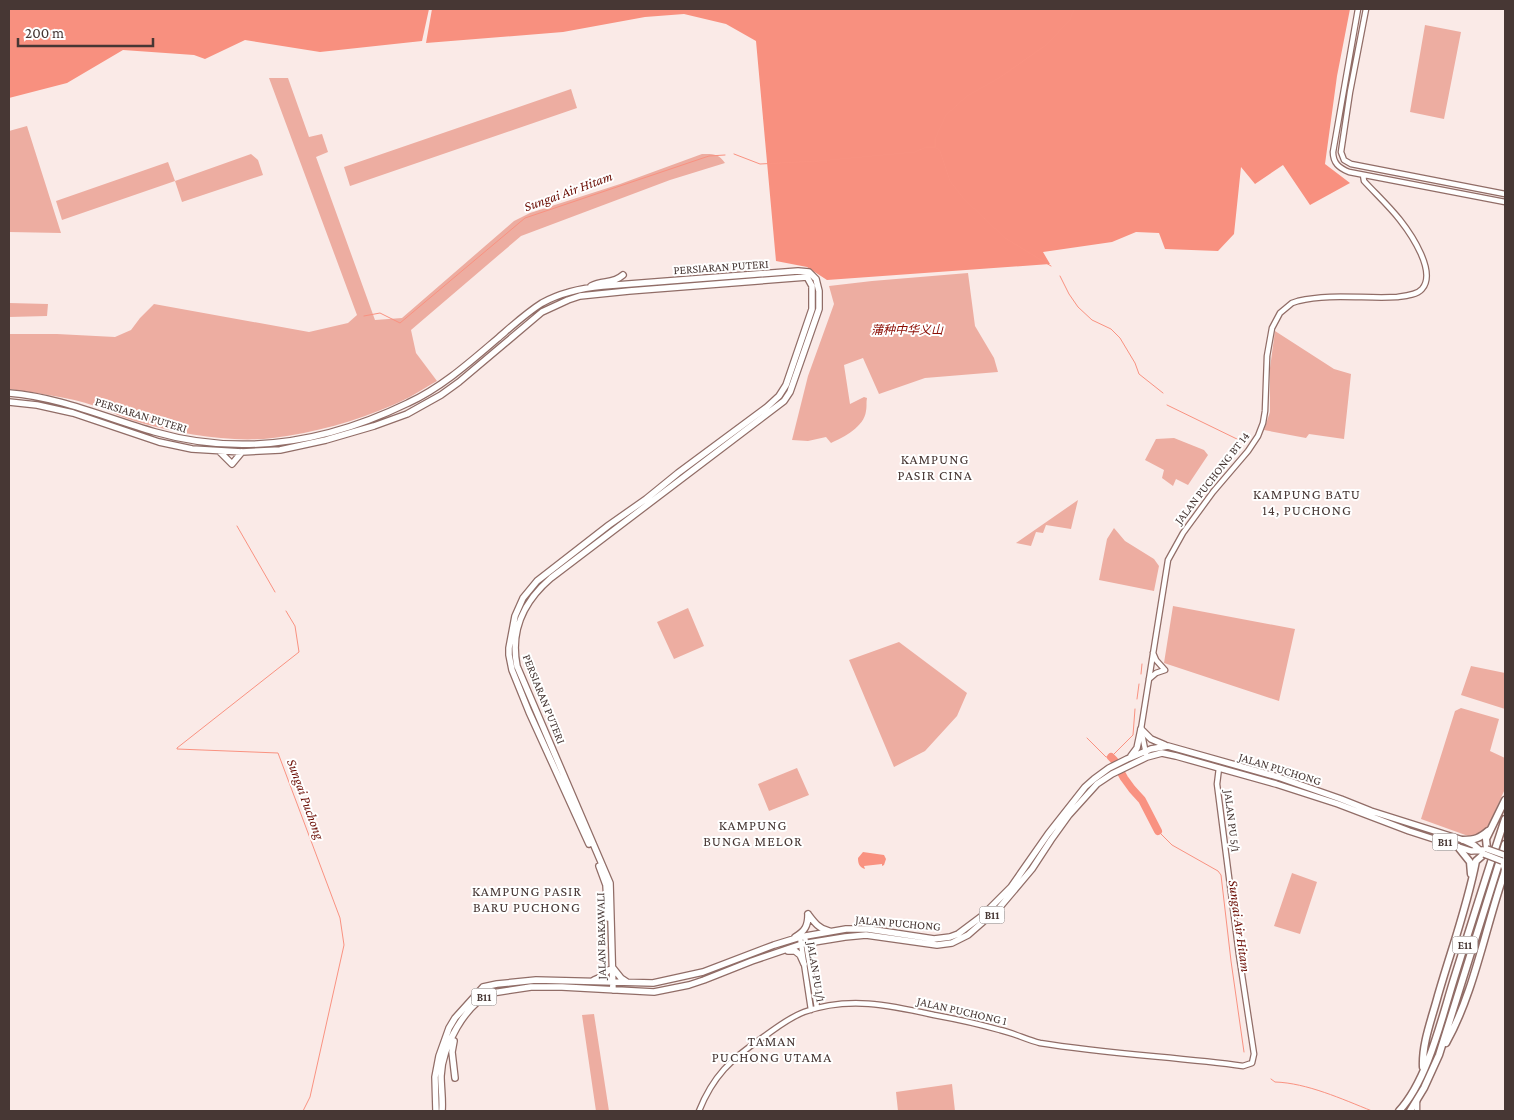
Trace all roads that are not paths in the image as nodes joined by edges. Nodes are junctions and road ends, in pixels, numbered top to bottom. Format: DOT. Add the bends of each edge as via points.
graph roads {
  1 [pos="1358,9"];
  2 [pos="1366,9"];
  3 [pos="1362,175"];
  4 [pos="1505,194"];
  5 [pos="1505,202"];
  6 [pos="622,275"];
  7 [pos="587,288"];
  8 [pos="9,393"];
  9 [pos="9,402"];
  10 [pos="214,443"];
  11 [pos="240,445"];
  12 [pos="220,451"];
  13 [pos="230,452"];
  14 [pos="242,452"];
  15 [pos="1153,652"];
  16 [pos="1148,680"];
  17 [pos="1141,729"];
  18 [pos="1168,746"];
  19 [pos="1146,754"];
  20 [pos="1126,762"];
  21 [pos="1219,768"];
  22 [pos="1111,771"];
  23 [pos="571,799"];
  24 [pos="1505,800"];
  25 [pos="1505,819"];
  26 [pos="1491,828"];
  27 [pos="1463,840"];
  28 [pos="1505,844"];
  29 [pos="1458,847"];
  30 [pos="1484,851"];
  31 [pos="1504,857"];
  32 [pos="1505,882"];
  33 [pos="1470,890"];
  34 [pos="1499,890"];
  35 [pos="834,931"];
  36 [pos="803,940"];
  37 [pos="782,943"];
  38 [pos="784,951"];
  39 [pos="804,964"];
  40 [pos="611,968"];
  41 [pos="589,981"];
  42 [pos="611,982"];
  43 [pos="628,983"];
  44 [pos="611,990"];
  45 [pos="817,1008"];
  46 [pos="811,1010"];
  47 [pos="457,1027"];
  48 [pos="1254,1054"];
  49 [pos="1439,1055"];
  50 [pos="1424,1070"];
  51 [pos="456,1078"];
  52 [pos="1418,1099"];
  53 [pos="436,1111"];
  54 [pos="442,1111"];
  55 [pos="699,1111"];
  56 [pos="1399,1111"];
  57 [pos="1410,1111"];
  58 [pos="1417,1111"];
  1 -- 3 [label="street" via="1332,152 1339,167"];
  2 -- 4 [label="street" via="1341,152 1344,160 1364,167"];
  3 -- 5 [label="street"];
  3 -- 15 [label="street, JALAN PUCHONG BT 14" via="1401,221 1417,246 1426,270 1424,287 1399,297 1303,300 1292,303 1280,313 1272,328 1266,356 1263,423 1248,451 1212,492 1168,560"];
  6 -- 7 [label="main road" via="617,280 598,282"];
  7 -- 11 [label="main road, PERSIARAN PUTERI" via="541,304 451,376 410,402 321,435 283,443"];
  7 -- 23 [label="main road, PERSIARAN PUTERI" via="805,271 816,279 819,303 784,402 551,578 523,612 515,638 517,666"];
  8 -- 10 [label="main road, PERSIARAN PUTERI" via="66,404 170,436"];
  9 -- 12 [label="main road, PERSIARAN PUTERI" via="37,404 73,413 171,445"];
  10 -- 11 [label="main road, PERSIARAN PUTERI"];
  10 -- 13 [label="main road"];
  11 -- 13 [label="main road"];
  12 -- 13 [label="main road, PERSIARAN PUTERI"];
  12 -- 14 [label="main road" via="232,464"];
  13 -- 14 [label="main road, PERSIARAN PUTERI"];
  14 -- 23 [label="main road, PERSIARAN PUTERI" via="312,444 407,414 459,382 542,312 580,296 807,277 812,286 812,309 786,385 779,396 538,581 518,607 510,641 511,666"];
  15 -- 16 [label="street, JALAN PUCHONG BT 14"];
  15 -- 16 [label="street" via="1164,670"];
  16 -- 17 [label="street, JALAN PUCHONG BT 14"];
  17 -- 18 [label="main road" via="1151,739"];
  17 -- 19 [label="street, JALAN PUCHONG BT 14"];
  17 -- 20 [label="main road" via="1137,748"];
  18 -- 19 [label="main road, JALAN PUCHONG / B11" via="1156,747"];
  18 -- 27 [label="main road, JALAN PUCHONG / B11" via="1278,778"];
  19 -- 20 [label="main road, JALAN PUCHONG / B11"];
  19 -- 21 [label="main road, JALAN PUCHONG / B11" via="1162,753"];
  20 -- 22 [label="main road, JALAN PUCHONG / B11"];
  21 -- 29 [label="main road, JALAN PUCHONG / B11" via="1338,804"];
  21 -- 48 [label="street, JALAN PU 5/1" via="1217,784"];
  22 -- 35 [label="main road, JALAN PUCHONG / B11" via="1085,787 1011,887 958,934 934,939 868,929"];
  22 -- 36 [label="main road, JALAN PUCHONG / B11" via="1074,809 1032,869 1000,907 960,940 937,946 866,935"];
  23 -- 40 [label="main road, JALAN BAKAWALI" via="606,884"];
  24 -- 26 [label="highway"];
  25 -- 50 [label="highway, E11"];
  26 -- 27 [label="highway" via="1480,838"];
  26 -- 30 [label="highway"];
  27 -- 30 [label="main road, JALAN PUCHONG / B11"];
  28 -- 49 [label="highway, E11"];
  29 -- 30 [label="main road, JALAN PUCHONG / B11"];
  29 -- 33 [label="highway" via="1470,862"];
  30 -- 31 [label="main road, JALAN PUCHONG / B11, bridge"];
  30 -- 33 [label="highway" via="1476,861"];
  31 -- 34 [label="highway" via="1505,869"];
  32 -- 34 [label="highway"];
  33 -- 50 [label="highway" via="1431,1020 1423,1055"];
  34 -- 49 [label="highway" via="1460,1013"];
  35 -- 36 [label="main road, JALAN PUCHONG / B11"];
  35 -- 37 [label="main road" via="823,930 808,914 806,929"];
  36 -- 37 [label="main road, JALAN PUCHONG / B11"];
  36 -- 38 [label="main road, JALAN PUCHONG / B11"];
  36 -- 39 [label="street, JALAN PU 1/1"];
  36 -- 45 [label="street, JALAN PU 1/1"];
  37 -- 43 [label="main road, JALAN PUCHONG / B11" via="688,976 652,983"];
  38 -- 39 [label="main road" via="795,951"];
  38 -- 44 [label="main road, JALAN PUCHONG / B11" via="689,985 654,992"];
  39 -- 46 [label="street, JALAN PU 1/1"];
  40 -- 41 [label="main road" via="601,977"];
  40 -- 42 [label="main road, JALAN BAKAWALI"];
  40 -- 43 [label="main road"];
  41 -- 42 [label="main road, JALAN PUCHONG / B11"];
  41 -- 53 [label="main road, JALAN PUCHONG / B11" via="536,980 483,987 455,1018 442,1046 436,1066"];
  42 -- 43 [label="main road, JALAN PUCHONG / B11"];
  42 -- 44 [label="main road, JALAN BAKAWALI"];
  44 -- 47 [label="main road, JALAN PUCHONG / B11" via="531,987 492,993 470,1008"];
  45 -- 46 [label="street, JALAN PUCHONG 1"];
  45 -- 48 [label="street, JALAN PUCHONG 1" via="864,1002 891,1006 1001,1030 1037,1042 1124,1054 1243,1066 1252,1063"];
  46 -- 55 [label="street, JALAN PUCHONG 1" via="783,1023 745,1050 722,1071"];
  47 -- 51 [label="main road" via="452,1052"];
  47 -- 54 [label="main road, JALAN PUCHONG / B11" via="441,1075"];
  49 -- 52 [label="highway, E11"];
  50 -- 56 [label="highway, E11"];
  52 -- 57 [label="highway, E11"];
  52 -- 58 [label="street"];
}
